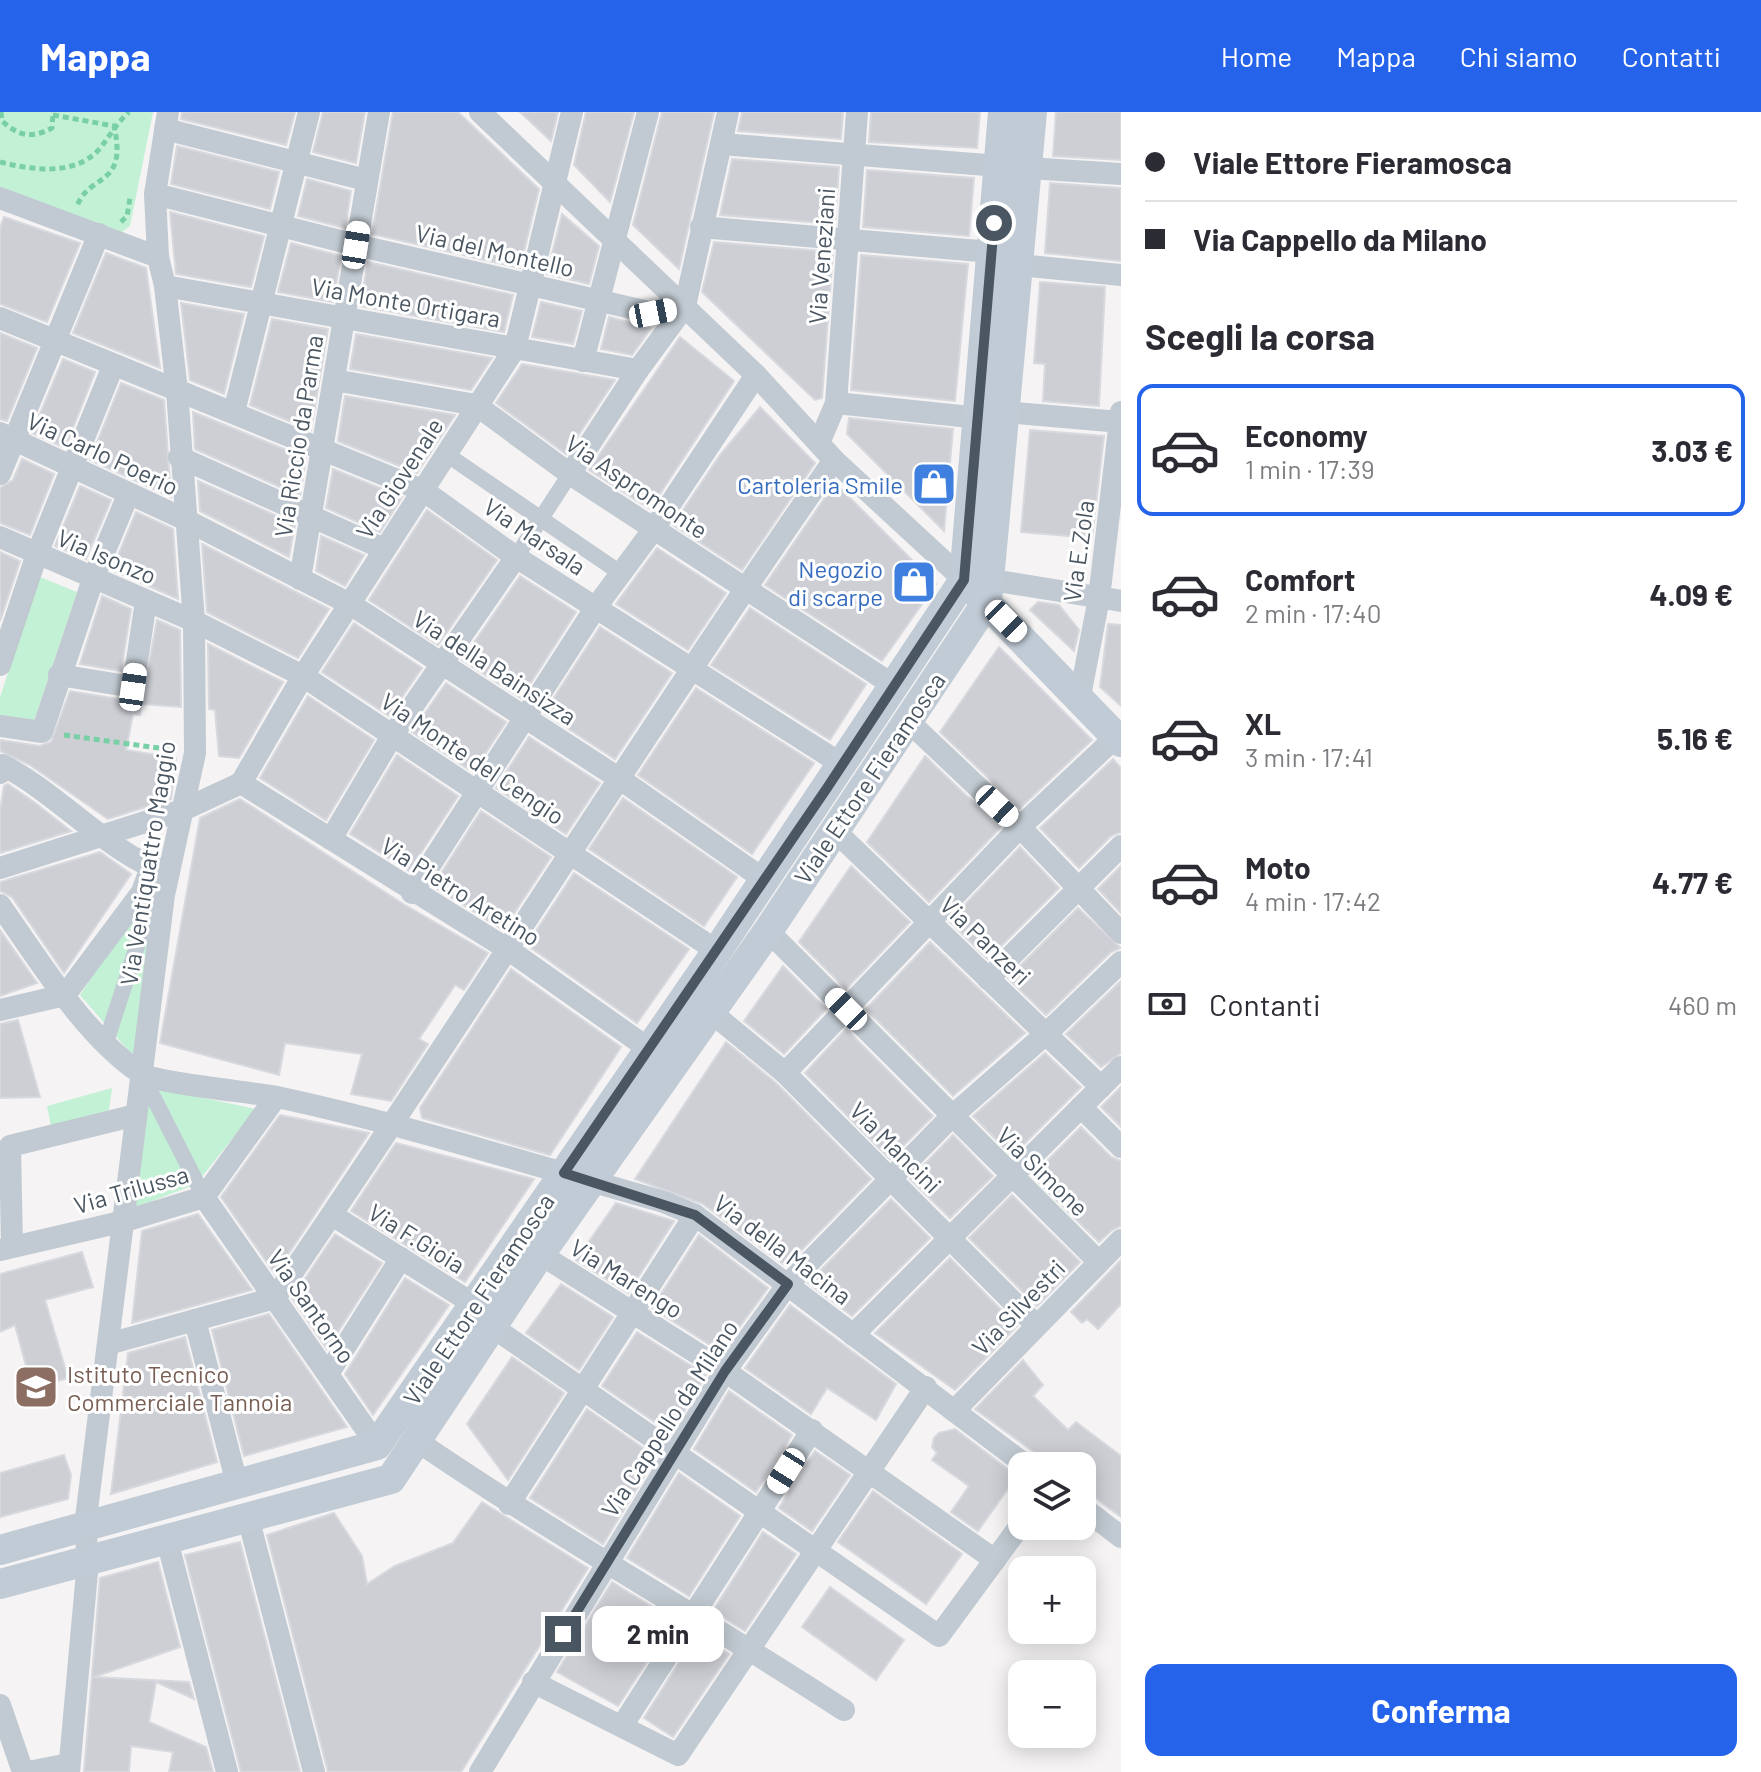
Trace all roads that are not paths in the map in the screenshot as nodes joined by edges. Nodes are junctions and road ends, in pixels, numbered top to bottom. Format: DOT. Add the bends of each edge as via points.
graph roads {
  1 [pos="309,112"];
  2 [pos="379,112"];
  3 [pos="480,112"];
  4 [pos="572,112"];
  5 [pos="648,112"];
  6 [pos="728,112"];
  7 [pos="857,112"];
  8 [pos="1003,112"];
  9 [pos="1032,112"];
  10 [pos="166,121"];
  11 [pos="721,144"];
  12 [pos="855,153"];
  13 [pos="298,161"];
  14 [pos="1014,167"];
  15 [pos="1121,174"];
  16 [pos="366,180"];
  17 [pos="555,183"];
  18 [pos="155,194"];
  19 [pos="0,198"];
  20 [pos="282,225"];
  21 [pos="102,226"];
  22 [pos="701,227"];
  23 [pos="614,238"];
  24 [pos="848,239"];
  25 [pos="356,245"];
  26 [pos="991,252"];
  27 [pos="158,257"];
  28 [pos="1019,265"];
  29 [pos="1121,275"];
  30 [pos="530,285"];
  31 [pos="165,286"];
  32 [pos="598,301"];
  33 [pos="261,303"];
  34 [pos="685,306"];
  35 [pos="343,317"];
  36 [pos="0,318"];
  37 [pos="56,341"];
  38 [pos="515,348"];
  39 [pos="583,361"];
  40 [pos="113,366"];
  41 [pos="638,370"];
  42 [pos="756,375"];
  43 [pos="334,380"];
  44 [pos="177,391"];
  45 [pos="836,403"];
  46 [pos="476,405"];
  47 [pos="234,412"];
  48 [pos="1121,412"];
  49 [pos="992,415"];
  50 [pos="1121,422"];
  51 [pos="7,436"];
  52 [pos="819,443"];
  53 [pos="323,449"];
  54 [pos="446,454"];
  55 [pos="179,457"];
  56 [pos="834,460"];
  57 [pos="73,467"];
  58 [pos="0,474"];
  59 [pos="570,474"];
  60 [pos="424,491"];
  61 [pos="128,495"];
  62 [pos="312,516"];
  63 [pos="184,519"];
  64 [pos="540,521"];
  65 [pos="653,530"];
  66 [pos="0,537"];
  67 [pos="384,549"];
  68 [pos="37,554"];
  69 [pos="516,557"];
  70 [pos="619,572"];
  71 [pos="93,579"];
  72 [pos="300,579"];
  73 [pos="981,587"];
  74 [pos="744,589"];
  75 [pos="1110,599"];
  76 [pos="146,601"];
  77 [pos="350,604"];
  78 [pos="596,607"];
  79 [pos="194,621"];
  80 [pos="6,631"];
  81 [pos="442,663"];
  82 [pos="0,665"];
  83 [pos="692,670"];
  84 [pos="59,675"];
  85 [pos="303,676"];
  86 [pos="893,685"];
  87 [pos="1080,696"];
  88 [pos="526,717"];
  89 [pos="908,721"];
  90 [pos="0,726"];
  91 [pos="392,736"];
  92 [pos="1119,739"];
  93 [pos="843,765"];
  94 [pos="0,773"];
  95 [pos="620,779"];
  96 [pos="241,783"];
  97 [pos="476,794"];
  98 [pos="183,810"];
  99 [pos="1020,827"];
  100 [pos="834,830"];
  101 [pos="106,837"];
  102 [pos="331,839"];
  103 [pos="1121,846"];
  104 [pos="571,854"];
  105 [pos="0,868"];
  106 [pos="160,870"];
  107 [pos="765,880"];
  108 [pos="1077,889"];
  109 [pos="412,893"];
  110 [pos="153,894"];
  111 [pos="0,905"];
  112 [pos="929,921"];
  113 [pos="768,931"];
  114 [pos="1121,933"];
  115 [pos="509,950"];
  116 [pos="717,951"];
  117 [pos="1121,962"];
  118 [pos="988,979"];
  119 [pos="65,995"];
  120 [pos="846,1009"];
  121 [pos="0,1010"];
  122 [pos="712,1013"];
  123 [pos="1047,1033"];
  124 [pos="106,1042"];
  125 [pos="649,1049"];
  126 [pos="1121,1067"];
  127 [pos="140,1069"];
  128 [pos="785,1073"];
  129 [pos="1101,1087"];
  130 [pos="276,1097"];
  131 [pos="1081,1107"];
  132 [pos="256,1109"];
  133 [pos="136,1115"];
  134 [pos="951,1117"];
  135 [pos="393,1126"];
  136 [pos="1121,1147"];
  137 [pos="564,1173"];
  138 [pos="891,1179"];
  139 [pos="1013,1180"];
  140 [pos="593,1182"];
  141 [pos="204,1197"];
  142 [pos="128,1215"];
  143 [pos="332,1215"];
  144 [pos="695,1215"];
  145 [pos="949,1237"];
  146 [pos="1121,1240"];
  147 [pos="6,1248"];
  148 [pos="540,1254"];
  149 [pos="401,1258"];
  150 [pos="1099,1262"];
  151 [pos="788,1284"];
  152 [pos="275,1298"];
  153 [pos="633,1311"];
  154 [pos="484,1317"];
  155 [pos="195,1320"];
  156 [pos="1036,1325"];
  157 [pos="853,1335"];
  158 [pos="108,1344"];
  159 [pos="725,1371"];
  160 [pos="328,1374"];
  161 [pos="926,1387"];
  162 [pos="582,1390"];
  163 [pos="954,1411"];
  164 [pos="812,1430"];
  165 [pos="417,1441"];
  166 [pos="377,1445"];
  167 [pos="1008,1452"];
  168 [pos="676,1455"];
  169 [pos="870,1472"];
  170 [pos="237,1484"];
  171 [pos="509,1504"];
  172 [pos="761,1511"];
  173 [pos="248,1517"];
  174 [pos="1096,1518"];
  175 [pos="85,1526"];
  176 [pos="1121,1537"];
  177 [pos="167,1540"];
  178 [pos="1010,1540"];
  179 [pos="0,1550"];
  180 [pos="819,1550"];
  181 [pos="995,1560"];
  182 [pos="88,1561"];
  183 [pos="607,1561"];
  184 [pos="0,1584"];
  185 [pos="694,1614"];
  186 [pos="751,1649"];
  187 [pos="533,1682"];
  188 [pos="0,1705"];
  189 [pos="844,1710"];
  190 [pos="622,1726"];
  191 [pos="7,1750"];
  192 [pos="69,1768"];
  193 [pos="25,1772"];
  194 [pos="227,1772"];
  195 [pos="314,1772"];
  196 [pos="480,1772"];
  1 -- 13 [label="street"];
  2 -- 16 [label="street, Via Riccio da Parma"];
  3 -- 17 [label="street"];
  4 -- 17 [label="street, Via Giovenale"];
  5 -- 23 [label="street"];
  6 -- 11 [label="street"];
  7 -- 12 [label="street, Via Veneziani"];
  8 -- 14 [label="main road, Viale Ettore Fieramosca"];
  9 -- 14 [label="main road, Viale Ettore Fieramosca"];
  10 -- 13 [label="street"];
  10 -- 18 [label="street, Via Ventiquattro Maggio"];
  11 -- 12 [label="street"];
  11 -- 22 [label="street"];
  12 -- 14 [label="street"];
  12 -- 24 [label="street, Via Veneziani"];
  13 -- 16 [label="street"];
  13 -- 20 [label="street"];
  14 -- 15 [label="street"];
  14 -- 26 [label="main road, Viale Ettore Fieramosca"];
  14 -- 28 [label="main road, Viale Ettore Fieramosca"];
  16 -- 25 [label="street, Via Riccio da Parma"];
  17 -- 23 [label="street"];
  17 -- 30 [label="street, Via Giovenale"];
  18 -- 20 [label="street, Via del Montello"];
  18 -- 27 [label="street, Via Ventiquattro Maggio"];
  19 -- 21 [label="street"];
  20 -- 25 [label="street, Via del Montello"];
  20 -- 33 [label="street"];
  21 -- 27 [label="street"];
  21 -- 37 [label="street"];
  22 -- 24 [label="street"];
  22 -- 34 [label="street"];
  23 -- 32 [label="street"];
  23 -- 34 [label="street"];
  24 -- 26 [label="street"];
  24 -- 45 [label="street, Via Veneziani"];
  25 -- 30 [label="street, Via del Montello"];
  25 -- 35 [label="street, Via Riccio da Parma"];
  26 -- 49 [label="main road, Viale Ettore Fieramosca"];
  27 -- 31 [label="street, Via Ventiquattro Maggio"];
  28 -- 29 [label="street"];
  28 -- 49 [label="main road, Viale Ettore Fieramosca"];
  30 -- 32 [label="street, Via del Montello"];
  30 -- 38 [label="street, Via Giovenale"];
  31 -- 33 [label="street, Via Monte Ortigara"];
  31 -- 44 [label="street, Via Ventiquattro Maggio"];
  32 -- 34 [label="street, Via del Montello" via="653,313"];
  32 -- 39 [label="street"];
  33 -- 35 [label="street, Via Monte Ortigara"];
  33 -- 47 [label="street"];
  34 -- 41 [label="street"];
  34 -- 42 [label="street"];
  35 -- 38 [label="street, Via Monte Ortigara"];
  35 -- 43 [label="street, Via Riccio da Parma"];
  36 -- 37 [label="street, Via Marsala"];
  37 -- 40 [label="street, Via Marsala"];
  37 -- 51 [label="street"];
  38 -- 39 [label="street, Via Monte Ortigara"];
  38 -- 46 [label="street, Via Giovenale"];
  39 -- 41 [label="street, Via Monte Ortigara"];
  40 -- 44 [label="street, Via Marsala"];
  40 -- 57 [label="street"];
  41 -- 59 [label="street"];
  42 -- 52 [label="street"];
  42 -- 65 [label="street"];
  43 -- 46 [label="street, Via Aspromonte"];
  43 -- 53 [label="street, Via Riccio da Parma"];
  44 -- 47 [label="street, Via Marsala"];
  44 -- 55 [label="street, Via Ventiquattro Maggio"];
  45 -- 49 [label="street"];
  45 -- 52 [label="street, Via Veneziani"];
  46 -- 54 [label="street, Via Giovenale"];
  46 -- 59 [label="street, Via Aspromonte"];
  47 -- 53 [label="street, Via Marsala"];
  48 -- 50 [label="street, Via E.Zola"];
  49 -- 50 [label="street"];
  49 -- 73 [label="main road, Viale Ettore Fieramosca"];
  50 -- 75 [label="street, Via E.Zola"];
  51 -- 57 [label="street, Via Carlo Poerio"];
  51 -- 58 [label="street"];
  52 -- 56 [label="street"];
  53 -- 60 [label="street, Via Marsala"];
  53 -- 62 [label="street, Via Riccio da Parma"];
  54 -- 60 [label="street, Via Giovenale"];
  54 -- 64 [label="street"];
  55 -- 62 [label="street"];
  55 -- 63 [label="street, Via Ventiquattro Maggio"];
  56 -- 73 [label="street"];
  56 -- 74 [label="street"];
  57 -- 61 [label="street, Via Carlo Poerio"];
  57 -- 68 [label="street"];
  59 -- 64 [label="street"];
  59 -- 65 [label="street, Via Aspromonte"];
  60 -- 67 [label="street, Via Giovenale"];
  60 -- 69 [label="street, Via Marsala"];
  61 -- 63 [label="street, Via Carlo Poerio"];
  61 -- 71 [label="street"];
  62 -- 67 [label="street"];
  62 -- 72 [label="street, Via Riccio da Parma"];
  63 -- 72 [label="street, Via della Bainsizza"];
  63 -- 79 [label="street, Via Ventiquattro Maggio"];
  64 -- 69 [label="street"];
  64 -- 70 [label="street"];
  65 -- 70 [label="street"];
  65 -- 74 [label="street, Via Aspromonte"];
  66 -- 68 [label="street, Via Isonzo"];
  67 -- 77 [label="street, Via Giovenale"];
  68 -- 71 [label="street, Via Isonzo"];
  68 -- 80 [label="street"];
  69 -- 78 [label="street, Via Marsala"];
  69 -- 81 [label="street"];
  70 -- 78 [label="street"];
  71 -- 76 [label="street, Via Isonzo"];
  71 -- 84 [label="street"];
  72 -- 77 [label="street, Via della Bainsizza"];
  73 -- 75 [label="street"];
  73 -- 86 [label="main road, Viale Ettore Fieramosca"];
  73 -- 87 [label="main road"];
  73 -- 89 [label="main road, Viale Ettore Fieramosca"];
  74 -- 83 [label="street"];
  74 -- 86 [label="street, Via Aspromonte"];
  75 -- 87 [label="street, Via E.Zola"];
  76 -- 79 [label="street, Via Isonzo"];
  76 -- 84 [label="street" via="133,687"];
  77 -- 81 [label="street, Via della Bainsizza"];
  77 -- 85 [label="street, Via Giovenale"];
  78 -- 83 [label="street, Via Marsala"];
  78 -- 88 [label="street"];
  79 -- 85 [label="street, Via Monte del Cengio"];
  79 -- 98 [label="street, Via Ventiquattro Maggio" via="195,753"];
  80 -- 82 [label="street"];
  81 -- 88 [label="street, Via della Bainsizza"];
  81 -- 91 [label="street"];
  83 -- 93 [label="street, Via Marsala"];
  83 -- 95 [label="street"];
  84 -- 90 [label="street" via="42,732"];
  85 -- 91 [label="street, Via Monte del Cengio"];
  85 -- 96 [label="street, Via Giovenale"];
  86 -- 93 [label="main road, Viale Ettore Fieramosca"];
  87 -- 92 [label="main road"];
  88 -- 95 [label="street, Via della Bainsizza"];
  88 -- 97 [label="street"];
  89 -- 99 [label="street"];
  89 -- 100 [label="main road, Viale Ettore Fieramosca"];
  91 -- 97 [label="street, Via Monte del Cengio"];
  91 -- 102 [label="street"];
  92 -- 99 [label="street"];
  93 -- 107 [label="main road, Viale Ettore Fieramosca"];
  94 -- 101 [label="street" via="2,765 32,780"];
  95 -- 104 [label="street"];
  95 -- 107 [label="street, Via della Bainsizza"];
  96 -- 98 [label="street"];
  96 -- 102 [label="street, Via Pietro Aretino"];
  97 -- 104 [label="street, Via Monte del Cengio"];
  97 -- 109 [label="street"];
  98 -- 101 [label="street"];
  98 -- 106 [label="street, Via Ventiquattro Maggio"];
  99 -- 108 [label="street"];
  99 -- 112 [label="street"];
  100 -- 112 [label="street, Via Panzeri"];
  100 -- 113 [label="main road, Viale Ettore Fieramosca"];
  101 -- 105 [label="street"];
  101 -- 106 [label="street"];
  102 -- 109 [label="street, Via Pietro Aretino"];
  103 -- 108 [label="street"];
  104 -- 115 [label="street"];
  104 -- 116 [label="street, Via Monte del Cengio"];
  106 -- 110 [label="street, Via Ventiquattro Maggio"];
  107 -- 116 [label="main road, Viale Ettore Fieramosca"];
  108 -- 114 [label="street"];
  108 -- 118 [label="street"];
  109 -- 115 [label="street, Via Pietro Aretino"];
  110 -- 119 [label="street"];
  110 -- 124 [label="street"];
  110 -- 127 [label="street, Via Ventiquattro Maggio"];
  111 -- 119 [label="street"];
  112 -- 118 [label="street, Via Panzeri"];
  112 -- 120 [label="street"];
  113 -- 120 [label="street, Via Simone"];
  113 -- 122 [label="main road, Viale Ettore Fieramosca"];
  115 -- 125 [label="street, Via Pietro Aretino"];
  115 -- 135 [label="street"];
  116 -- 125 [label="main road, Viale Ettore Fieramosca"];
  117 -- 123 [label="street, Via Cappello da Milano"];
  118 -- 123 [label="street, Via Panzeri"];
  119 -- 121 [label="street"];
  119 -- 124 [label="street"];
  120 -- 128 [label="street"];
  120 -- 134 [label="street, Via Simone"];
  122 -- 128 [label="street, Via Mancini"];
  122 -- 140 [label="main road, Viale Ettore Fieramosca"];
  123 -- 129 [label="street, Via Panzeri"];
  123 -- 134 [label="street, Via Cappello da Milano"];
  124 -- 127 [label="street"];
  125 -- 137 [label="main road, Viale Ettore Fieramosca"];
  126 -- 129 [label="street"];
  127 -- 130 [label="street, Via della Macina"];
  127 -- 133 [label="street, Via Ventiquattro Maggio"];
  127 -- 141 [label="street"];
  128 -- 138 [label="street, Via Mancini"];
  129 -- 131 [label="street"];
  130 -- 132 [label="street"];
  130 -- 135 [label="street, Via della Macina"];
  130 -- 141 [label="street, Via Trilussa"];
  131 -- 136 [label="street"];
  131 -- 139 [label="street"];
  133 -- 142 [label="street, Via Ventiquattro Maggio"];
  133 -- 147 [label="street" via="10,1146"];
  134 -- 138 [label="street, Via Cappello da Milano"];
  134 -- 139 [label="street, Via Simone"];
  135 -- 137 [label="street, Via della Macina"];
  135 -- 143 [label="street"];
  137 -- 140 [label="street, Via della Macina"];
  137 -- 154 [label="main road, Viale Ettore Fieramosca"];
  138 -- 145 [label="street, Via Mancini"];
  138 -- 151 [label="street, Via Cappello da Milano"];
  139 -- 145 [label="street"];
  139 -- 150 [label="street, Via Simone"];
  140 -- 144 [label="street, Via della Macina"];
  140 -- 148 [label="main road, Viale Ettore Fieramosca"];
  141 -- 142 [label="street, Via Trilussa"];
  141 -- 152 [label="street, Via Santorno"];
  142 -- 147 [label="street, Via Trilussa"];
  142 -- 158 [label="street, Via Ventiquattro Maggio"];
  143 -- 149 [label="street, Via F.Gioia"];
  143 -- 152 [label="street"];
  144 -- 151 [label="street, Via della Macina"];
  144 -- 153 [label="street"];
  145 -- 156 [label="street, Via Mancini"];
  145 -- 157 [label="street"];
  146 -- 150 [label="street, Via Silvestri"];
  148 -- 153 [label="street, Via Marengo"];
  148 -- 154 [label="main road, Viale Ettore Fieramosca"];
  149 -- 154 [label="street, Via F.Gioia"];
  149 -- 160 [label="street"];
  150 -- 156 [label="street, Via Silvestri"];
  151 -- 157 [label="street, Via della Macina"];
  151 -- 159 [label="street, Via Cappello da Milano"];
  152 -- 155 [label="street"];
  152 -- 160 [label="street, Via Santorno"];
  153 -- 159 [label="street, Via Marengo"];
  153 -- 162 [label="street"];
  154 -- 162 [label="street, Via F.Gioia"];
  154 -- 165 [label="main road, Viale Ettore Fieramosca"];
  154 -- 166 [label="main road, Viale Ettore Fieramosca"];
  155 -- 158 [label="street"];
  155 -- 170 [label="street"];
  156 -- 163 [label="street, Via Silvestri"];
  157 -- 161 [label="street, Via della Macina"];
  158 -- 175 [label="street, Via Ventiquattro Maggio"];
  159 -- 164 [label="street, Via Marengo"];
  159 -- 168 [label="street, Via Cappello da Milano"];
  160 -- 166 [label="street, Via Santorno"];
  161 -- 163 [label="street, Via della Macina"];
  161 -- 169 [label="street"];
  162 -- 168 [label="street, Via F.Gioia"];
  162 -- 171 [label="street"];
  163 -- 167 [label="street, Via della Macina"];
  164 -- 169 [label="street, Via Marengo"];
  164 -- 172 [label="street"];
  165 -- 171 [label="street"];
  165 -- 173 [label="main road, Viale Ettore Fieramosca" via="391,1479"];
  166 -- 170 [label="main road"];
  168 -- 172 [label="street, Via F.Gioia"];
  168 -- 183 [label="street, Via Cappello da Milano"];
  169 -- 180 [label="street"];
  169 -- 181 [label="street, Via Marengo"];
  170 -- 175 [label="main road"];
  171 -- 183 [label="street"];
  172 -- 180 [label="street, Via F.Gioia"];
  172 -- 185 [label="street"];
  173 -- 177 [label="main road"];
  173 -- 195 [label="street"];
  174 -- 176 [label="street"];
  175 -- 179 [label="main road"];
  175 -- 182 [label="street, Via Ventiquattro Maggio"];
  177 -- 182 [label="main road"];
  177 -- 194 [label="street"];
  178 -- 181 [label="street"];
  180 -- 181 [label="street, Via F.Gioia" via="939,1636"];
  180 -- 186 [label="street"];
  182 -- 184 [label="main road"];
  182 -- 192 [label="street, Via Ventiquattro Maggio"];
  183 -- 185 [label="street"];
  183 -- 187 [label="street, Via Cappello da Milano"];
  185 -- 186 [label="street"];
  185 -- 190 [label="street"];
  186 -- 189 [label="street"];
  186 -- 190 [label="street" via="678,1755"];
  187 -- 190 [label="street"];
  187 -- 196 [label="street, Via Cappello da Milano"];
  188 -- 191 [label="street"];
  191 -- 193 [label="street"];
  192 -- 193 [label="street"];
}
